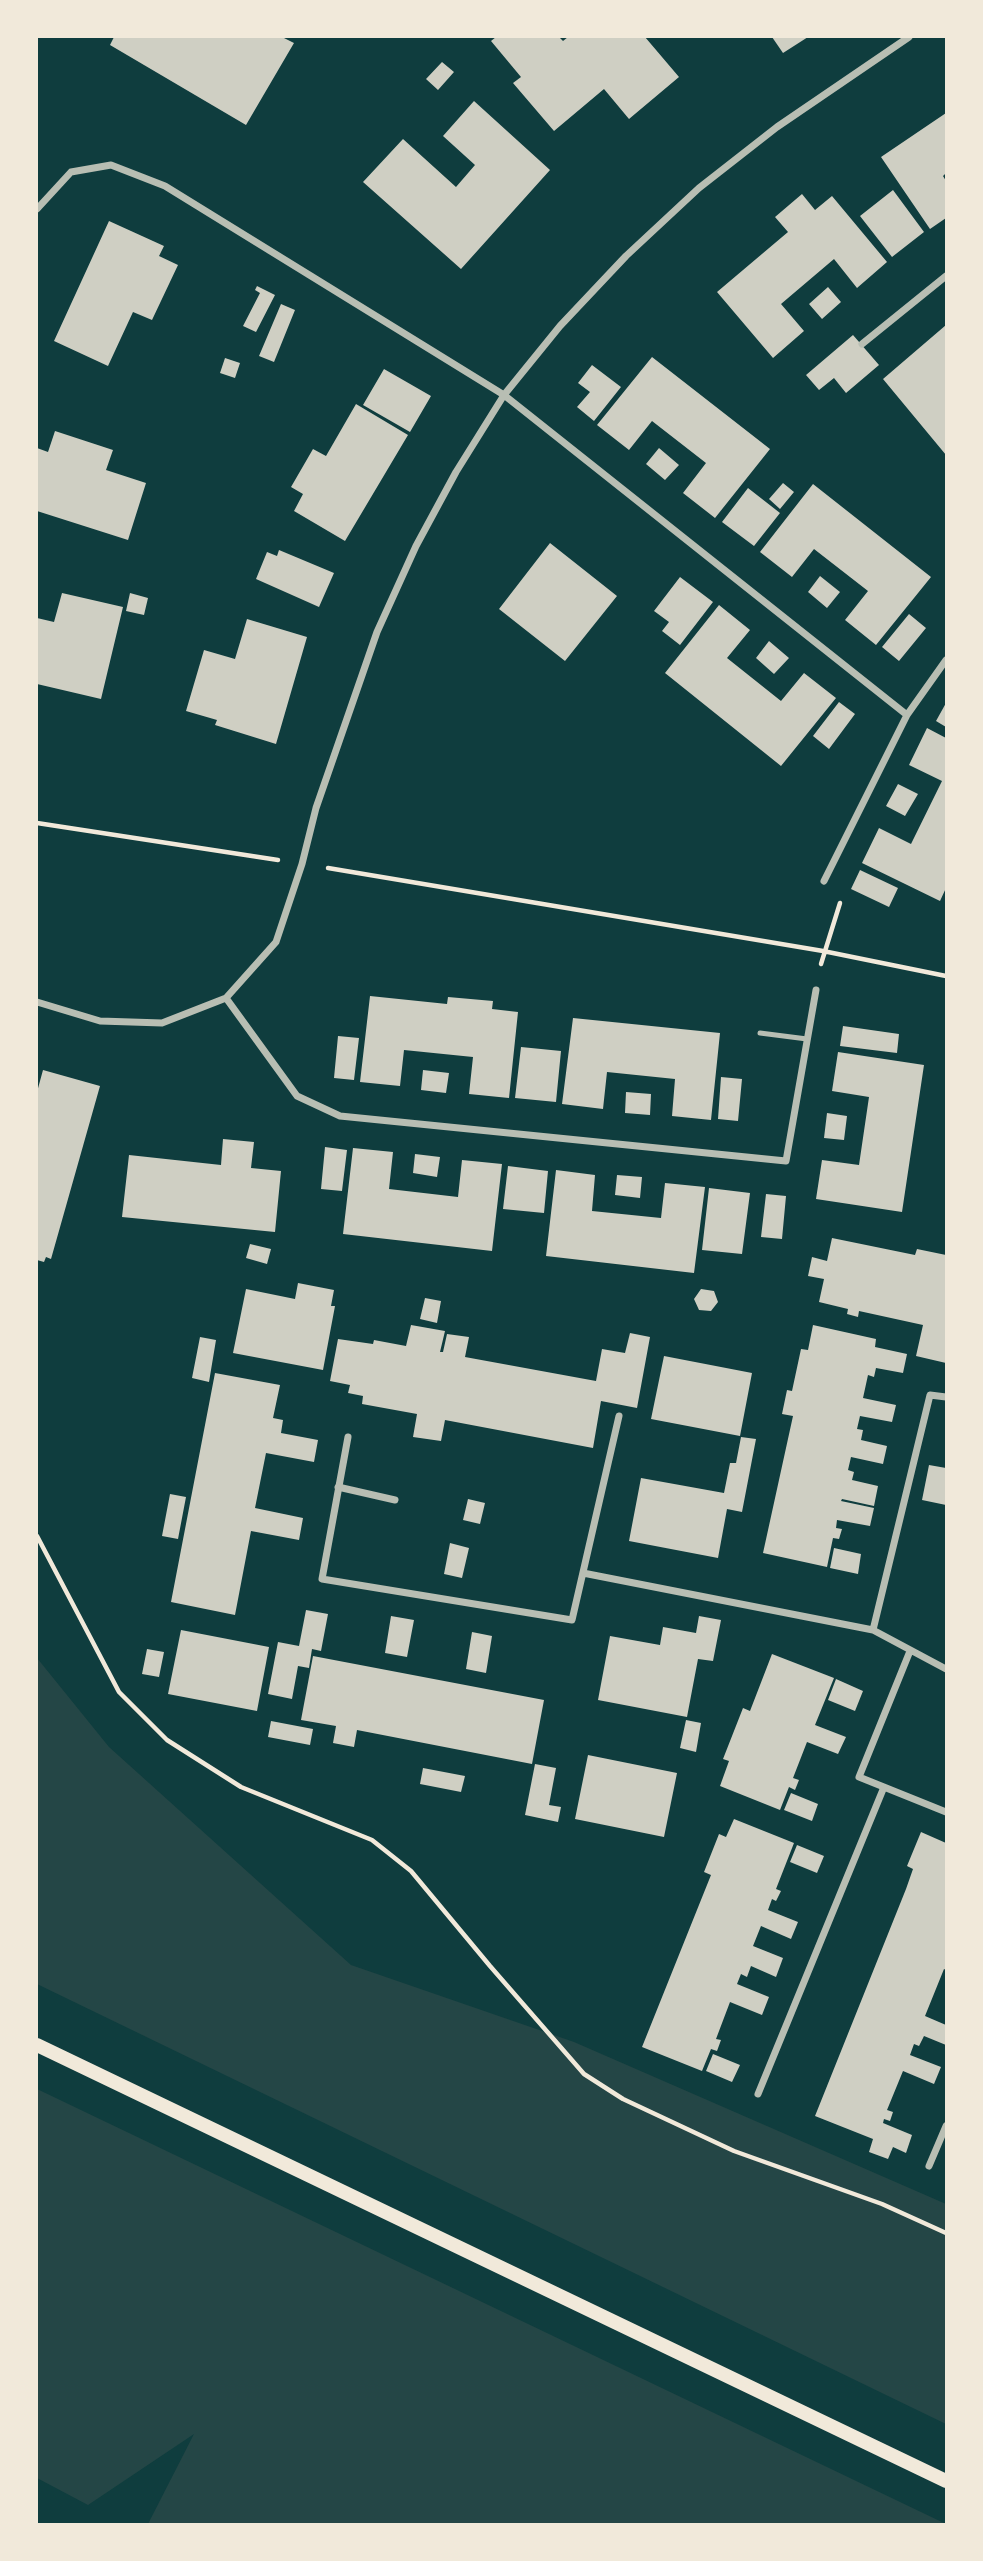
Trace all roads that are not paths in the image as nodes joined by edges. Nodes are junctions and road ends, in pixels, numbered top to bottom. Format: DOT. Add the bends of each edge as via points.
graph roads {
  1 [pos="909,37"];
  2 [pos="37,209"];
  3 [pos="946,276"];
  4 [pos="862,344"];
  5 [pos="504,395"];
  6 [pos="946,660"];
  7 [pos="907,715"];
  8 [pos="824,881"];
  9 [pos="816,990"];
  10 [pos="226,998"];
  11 [pos="37,1002"];
  12 [pos="760,1033"];
  13 [pos="807,1039"];
  14 [pos="946,1397"];
  15 [pos="619,1416"];
  16 [pos="348,1437"];
  17 [pos="338,1488"];
  18 [pos="395,1500"];
  19 [pos="583,1573"];
  20 [pos="873,1630"];
  21 [pos="910,1651"];
  22 [pos="946,1669"];
  23 [pos="884,1787"];
  24 [pos="946,1812"];
  25 [pos="37,2045"];
  26 [pos="758,2094"];
  27 [pos="946,2126"];
  28 [pos="929,2166"];
  29 [pos="946,2481"];
  1 -- 5 [label="street" via="777,127 699,188 626,256"];
  2 -- 5 [label="street" via="71,172 111,165 165,186"];
  3 -- 4 [label="street"];
  5 -- 7 [label="street"];
  5 -- 10 [label="street" via="416,546 377,632 276,942"];
  6 -- 7 [label="street"];
  7 -- 8 [label="street"];
  9 -- 13 [label="street"];
  10 -- 11 [label="street" via="162,1023 100,1021"];
  10 -- 13 [label="street" via="297,1096 340,1116 786,1161"];
  12 -- 13 [label="lane"];
  14 -- 20 [label="street" via="930,1395"];
  15 -- 19 [label="street"];
  16 -- 17 [label="street"];
  17 -- 18 [label="street"];
  17 -- 19 [label="street" via="322,1579 572,1620"];
  19 -- 20 [label="street"];
  20 -- 21 [label="street"];
  21 -- 22 [label="street"];
  21 -- 23 [label="street" via="859,1777"];
  23 -- 24 [label="street"];
  23 -- 26 [label="street"];
  25 -- 29 [label="main road"];
  27 -- 28 [label="street"];
}
